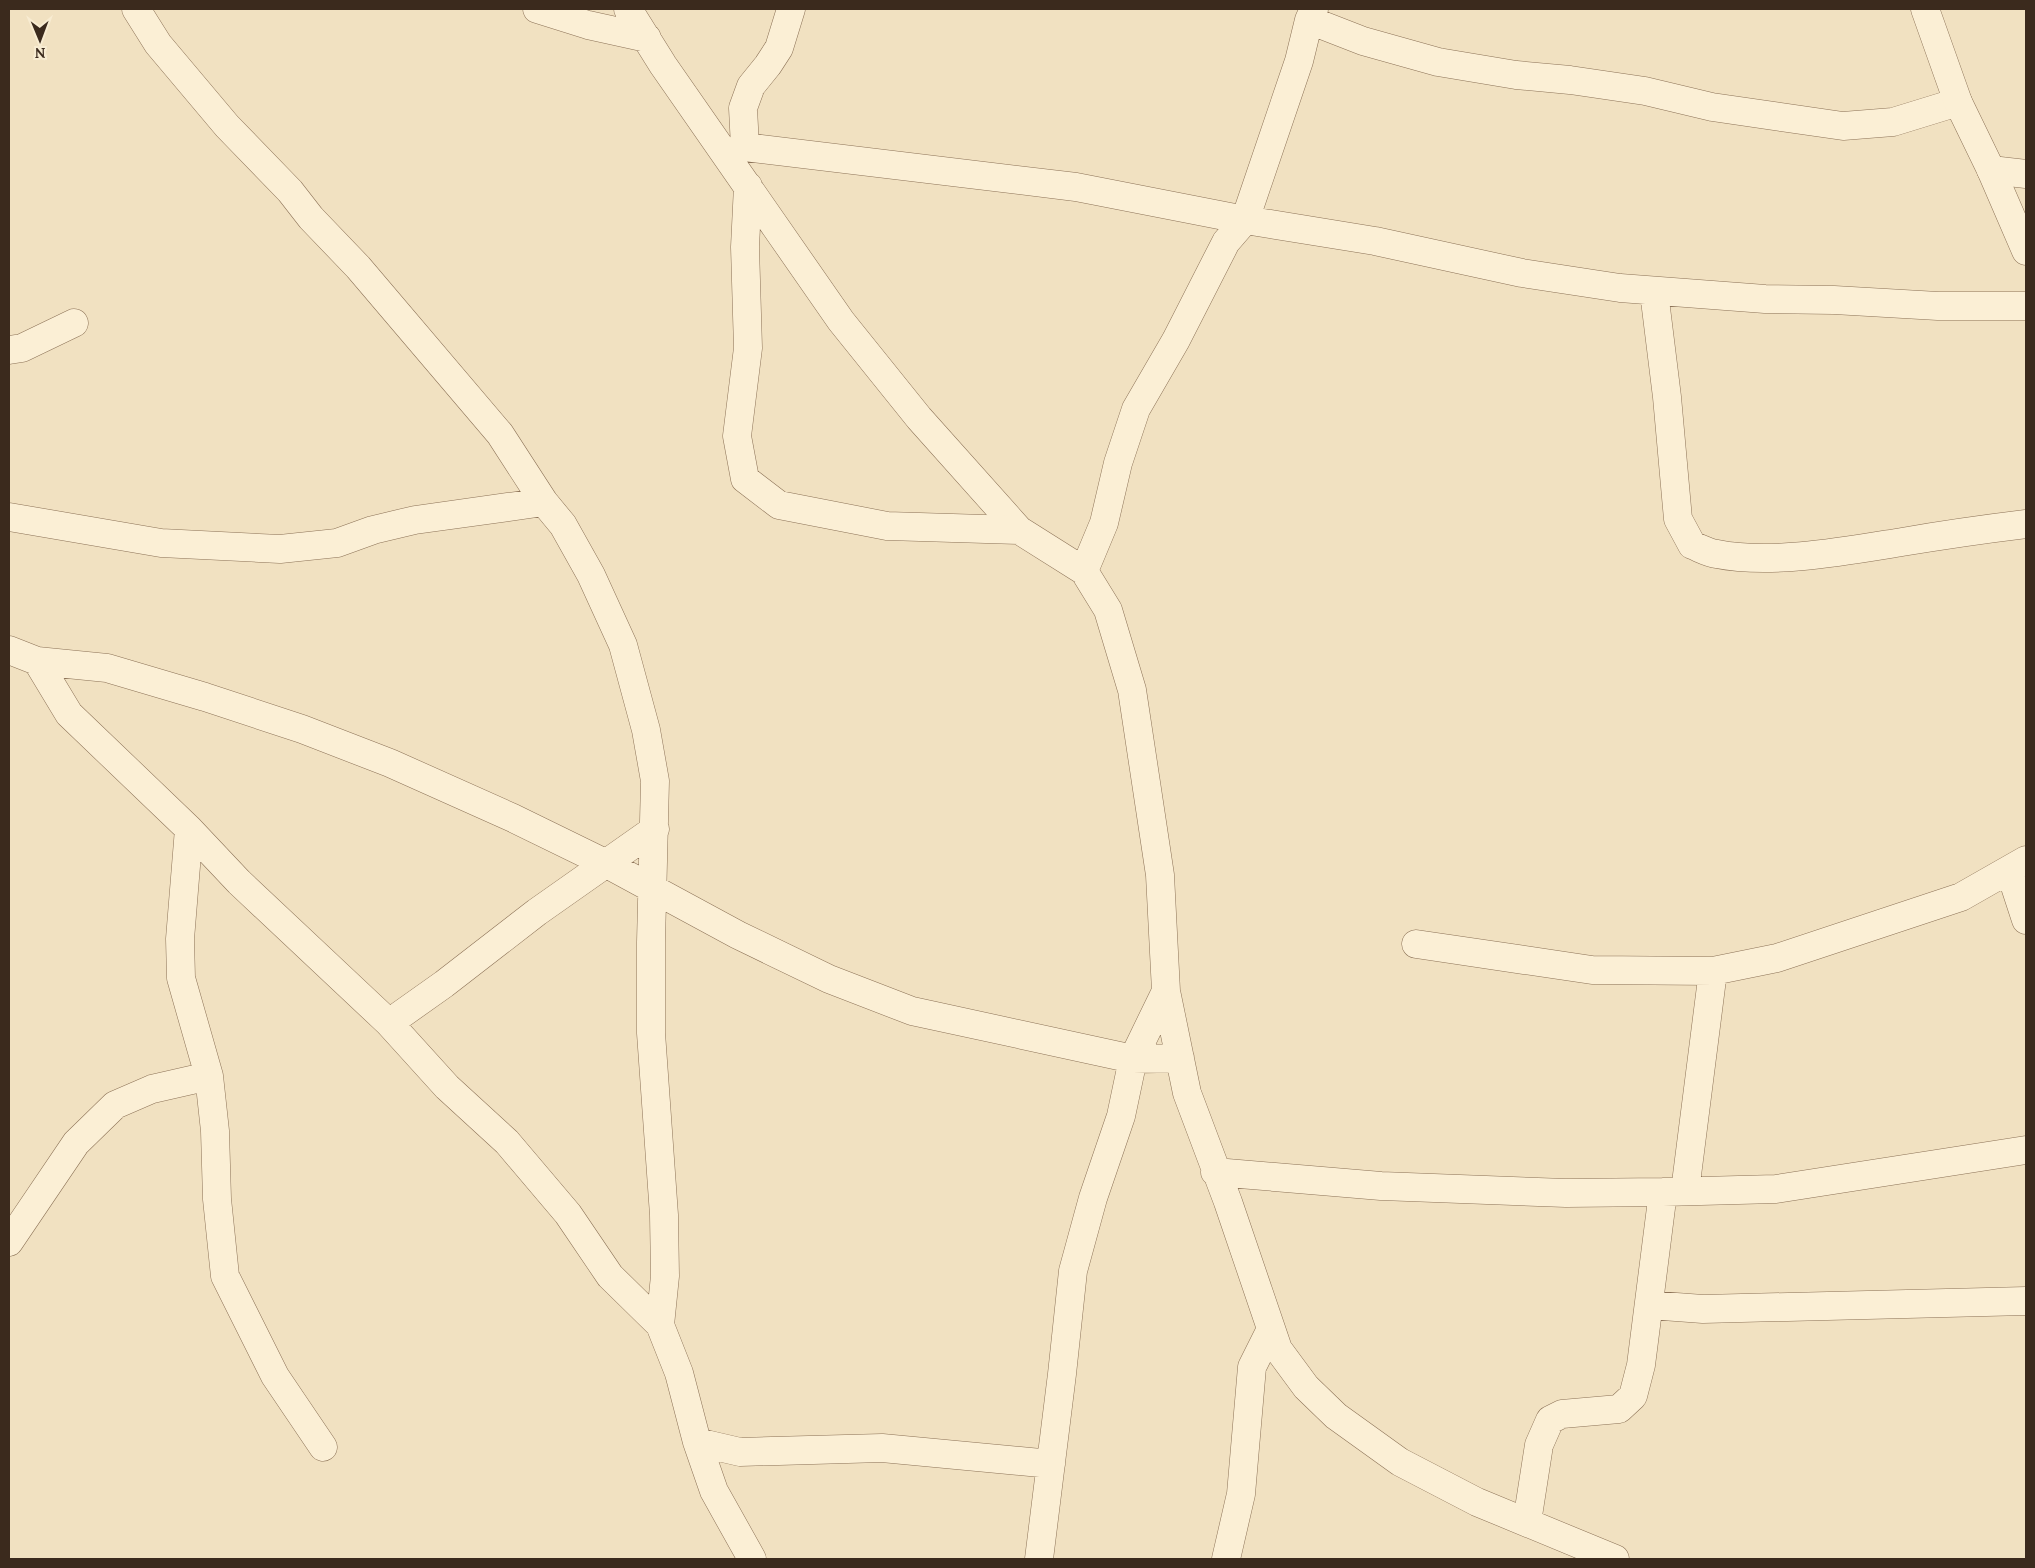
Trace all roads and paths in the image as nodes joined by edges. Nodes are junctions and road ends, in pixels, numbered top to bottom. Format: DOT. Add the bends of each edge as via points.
graph roads {
  1 [pos="136,9"];
  2 [pos="537,9"];
  3 [pos="628,9"];
  4 [pos="791,9"];
  5 [pos="1925,9"];
  6 [pos="1312,14"];
  7 [pos="646,38"];
  8 [pos="1958,102"];
  9 [pos="736,151"];
  10 [pos="1991,170"];
  11 [pos="2026,174"];
  12 [pos="748,186"];
  13 [pos="1245,220"];
  14 [pos="2026,251"];
  15 [pos="1654,292"];
  16 [pos="2026,306"];
  17 [pos="74,323"];
  18 [pos="9,350"];
  19 [pos="544,502"];
  20 [pos="9,517"];
  21 [pos="2026,524"];
  22 [pos="1019,530"];
  23 [pos="1084,571"];
  24 [pos="9,650"];
  25 [pos="37,661"];
  26 [pos="189,829"];
  27 [pos="654,829"];
  28 [pos="605,863"];
  29 [pos="2018,865"];
  30 [pos="652,890"];
  31 [pos="2026,920"];
  32 [pos="1416,944"];
  33 [pos="1713,971"];
  34 [pos="1166,991"];
  35 [pos="389,1023"];
  36 [pos="1180,1058"];
  37 [pos="1133,1059"];
  38 [pos="209,1076"];
  39 [pos="2026,1150"];
  40 [pos="1216,1172"];
  41 [pos="1674,1192"];
  42 [pos="9,1242"];
  43 [pos="2026,1301"];
  44 [pos="1649,1305"];
  45 [pos="660,1325"];
  46 [pos="1271,1329"];
  47 [pos="697,1442"];
  48 [pos="323,1448"];
  49 [pos="1051,1464"];
  50 [pos="1527,1522"];
  51 [pos="752,1559"];
  52 [pos="1039,1559"];
  53 [pos="1226,1559"];
  54 [pos="1614,1559"];
  1 -- 19 [label="street" via="158,44 221,118 364,274 500,434"];
  2 -- 7 [label="street"];
  3 -- 7 [label="street"];
  4 -- 9 [label="street" via="779,48 751,86 743,108"];
  5 -- 8 [label="street"];
  6 -- 8 [label="street" via="1363,42 1438,62 1645,91 1712,107 1843,126 1894,122"];
  6 -- 13 [label="street"];
  7 -- 9 [label="street"];
  8 -- 10 [label="street"];
  9 -- 12 [label="street"];
  9 -- 13 [label="street" via="1076,187"];
  10 -- 11 [label="street"];
  10 -- 14 [label="street"];
  12 -- 22 [label="street" via="841,321 919,418"];
  12 -- 22 [label="street" via="745,247 748,348 737,436 745,479 779,505 887,526"];
  13 -- 15 [label="street" via="1375,241 1522,273"];
  13 -- 23 [label="street" via="1226,242 1136,409 1118,463 1104,523"];
  15 -- 16 [label="street" via="1938,306"];
  15 -- 21 [label="street" via="1678,519 1692,545 1716,554 1783,557 1833,553"];
  17 -- 18 [label="street" via="22,348"];
  19 -- 20 [label="street" via="415,520 337,543 280,550 161,543"];
  19 -- 27 [label="street" via="562,525 591,575 623,645 646,730 655,780"];
  22 -- 23 [label="street"];
  23 -- 34 [label="street" via="1108,610 1132,690 1160,875"];
  24 -- 25 [label="street"];
  25 -- 26 [label="street" via="69,714"];
  25 -- 28 [label="street" via="107,668 302,729 399,767"];
  26 -- 35 [label="street" via="239,882"];
  26 -- 38 [label="street" via="180,939 181,978"];
  27 -- 28 [label="street"];
  27 -- 30 [label="street"];
  28 -- 30 [label="street"];
  28 -- 35 [label="street"];
  29 -- 31 [label="street"];
  29 -- 33 [label="street" via="1961,897 1777,958"];
  30 -- 37 [label="street" via="829,979 912,1011"];
  30 -- 45 [label="street" via="651,1033 665,1268"];
  32 -- 33 [label="street" via="1592,970"];
  33 -- 41 [label="street"];
  34 -- 36 [label="street"];
  34 -- 37 [label="street"];
  35 -- 45 [label="street" via="447,1087 506,1142 568,1214 610,1276"];
  36 -- 37 [label="street"];
  36 -- 40 [label="street" via="1187,1093"];
  37 -- 49 [label="street" via="1121,1116 1073,1271"];
  38 -- 42 [label="street" via="152,1089 115,1105 76,1143"];
  38 -- 48 [label="street" via="225,1276 275,1376"];
  39 -- 41 [label="street" via="1776,1188"];
  40 -- 41 [label="street" via="1381,1186 1566,1193"];
  40 -- 46 [label="street"];
  41 -- 44 [label="street"];
  43 -- 44 [label="street" via="1704,1310"];
  44 -- 50 [label="street" via="1641,1365 1633,1396 1619,1409 1562,1414 1550,1420 1539,1445"];
  45 -- 47 [label="street" via="679,1373"];
  46 -- 50 [label="street" via="1278,1349 1306,1387 1336,1416 1400,1462 1477,1502"];
  46 -- 53 [label="street" via="1252,1367 1241,1494"];
  47 -- 49 [label="street" via="740,1452 882,1448"];
  47 -- 51 [label="street" via="714,1491"];
  49 -- 52 [label="street"];
  50 -- 54 [label="street"];
}
